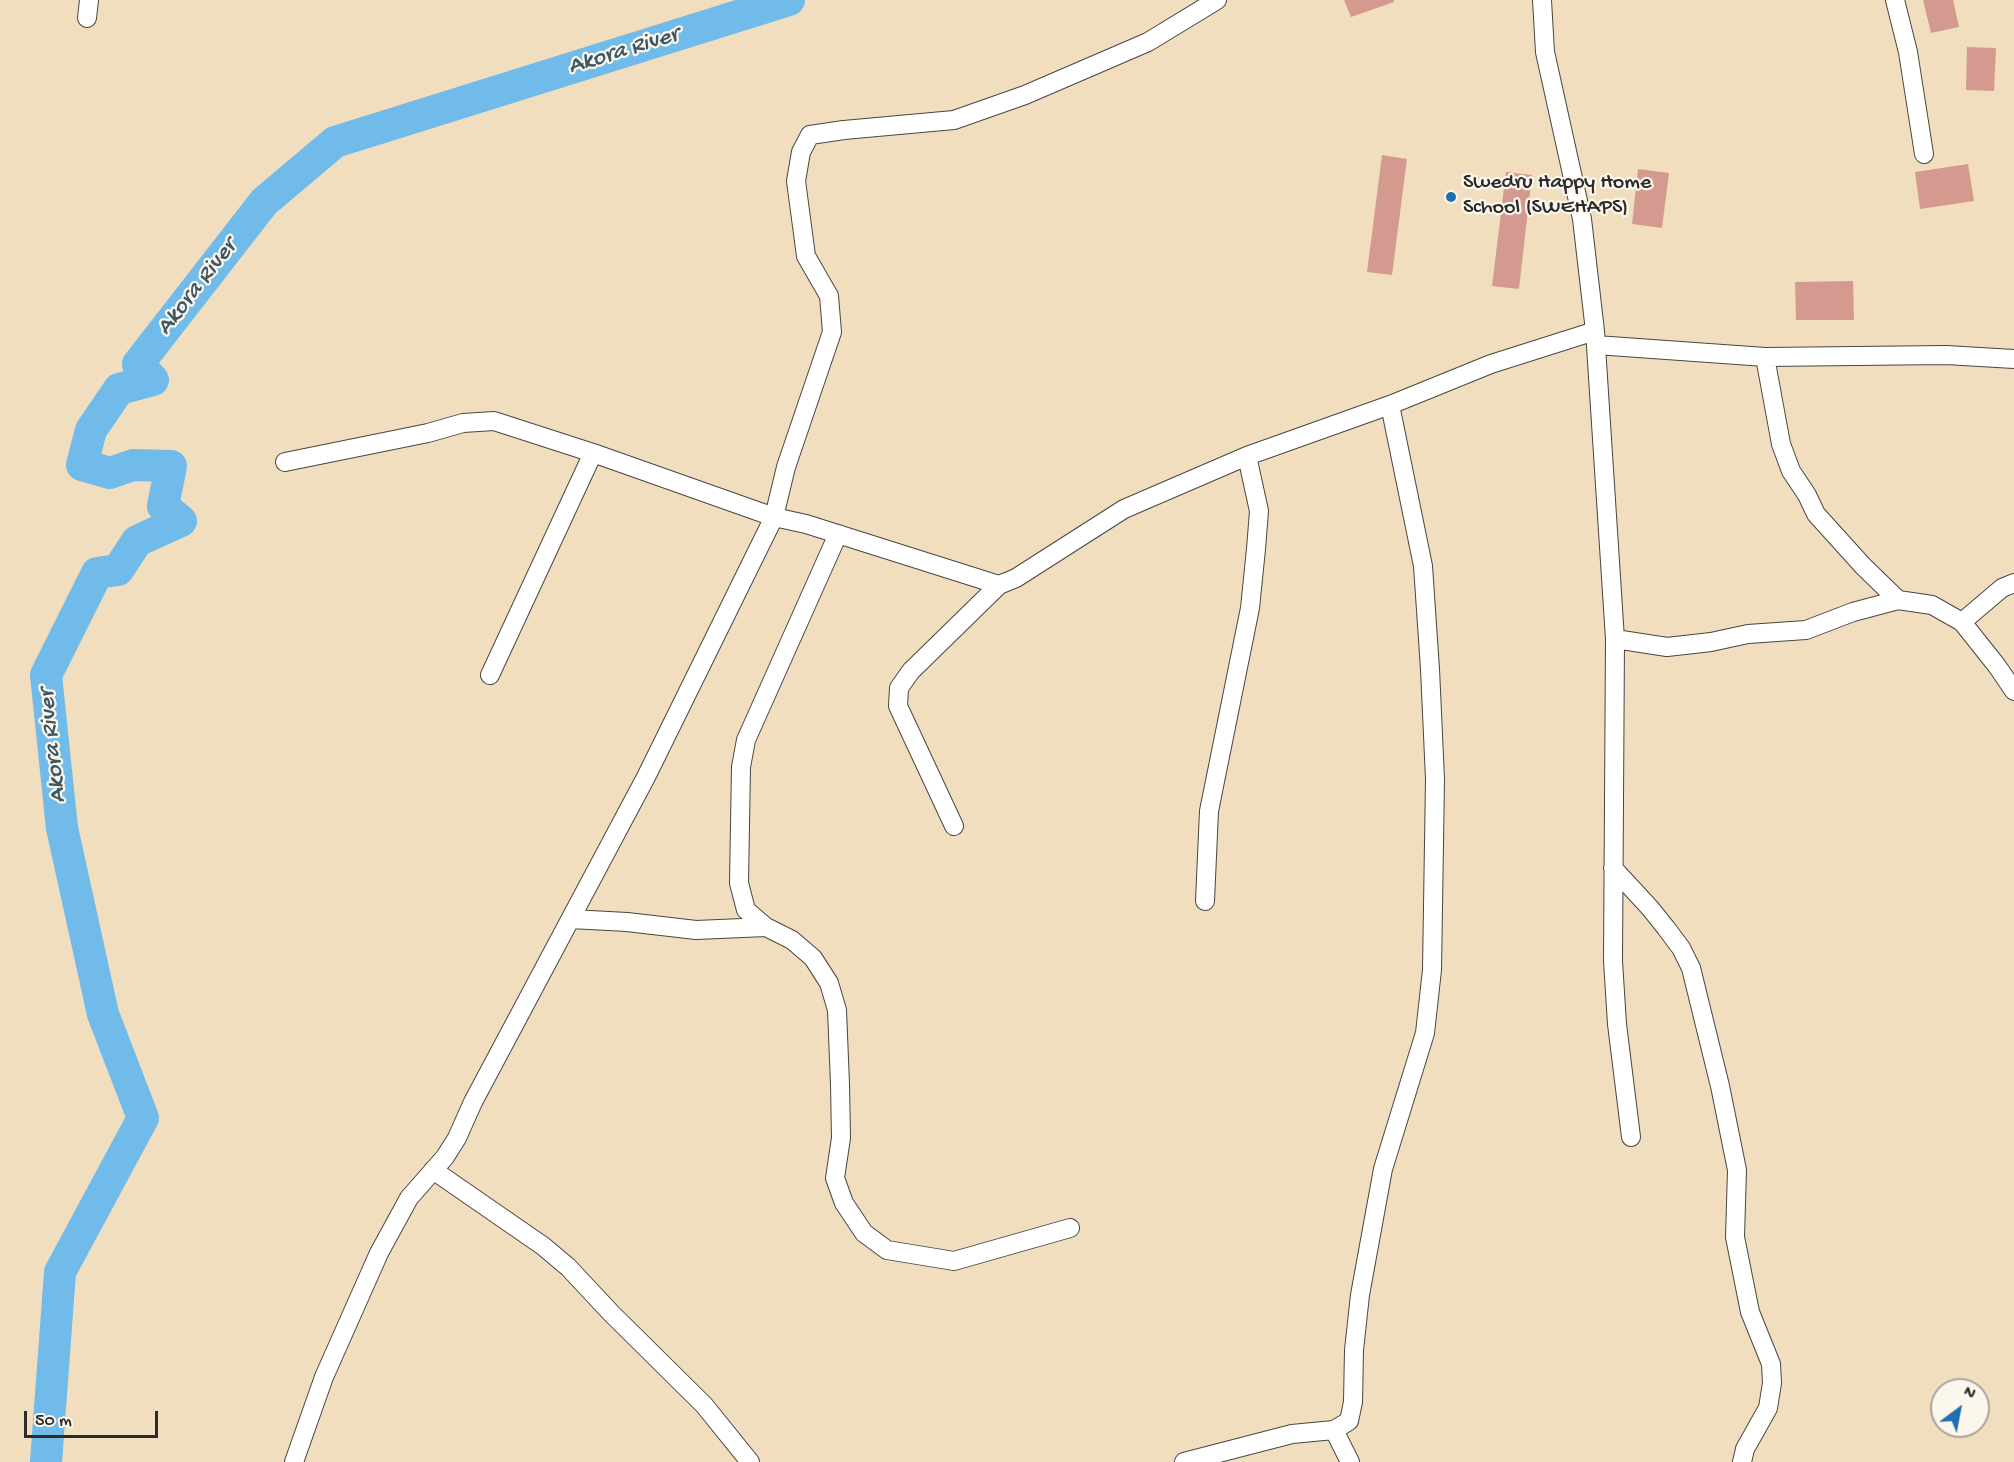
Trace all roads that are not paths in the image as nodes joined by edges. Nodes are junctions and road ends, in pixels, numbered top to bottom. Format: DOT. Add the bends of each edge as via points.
graph roads {
  1 [pos="1216,0"];
  2 [pos="1542,0"];
  3 [pos="1895,0"];
  4 [pos="1924,154"];
  5 [pos="1596,338"];
  6 [pos="1765,357"];
  7 [pos="2014,359"];
  8 [pos="1390,405"];
  9 [pos="593,453"];
  10 [pos="1247,456"];
  11 [pos="285,462"];
  12 [pos="774,517"];
  13 [pos="838,534"];
  14 [pos="2014,583"];
  15 [pos="999,585"];
  16 [pos="1899,600"];
  17 [pos="1962,622"];
  18 [pos="1615,639"];
  19 [pos="490,675"];
  20 [pos="2014,691"];
  21 [pos="954,826"];
  22 [pos="1613,868"];
  23 [pos="1205,901"];
  24 [pos="571,919"];
  25 [pos="766,927"];
  26 [pos="1631,1137"];
  27 [pos="433,1170"];
  28 [pos="1070,1228"];
  29 [pos="1334,1430"];
  30 [pos="294,1462"];
  31 [pos="750,1462"];
  32 [pos="1184,1462"];
  33 [pos="1350,1462"];
  34 [pos="1742,1462"];
  1 -- 12 [label="street" via="1148,42 1025,95 954,120 810,135 801,152 796,181 806,256 829,296 832,332 786,467"];
  2 -- 5 [label="street" via="1545,52 1582,219"];
  3 -- 4 [label="street" via="1908,52"];
  5 -- 6 [label="street"];
  5 -- 8 [label="street" via="1491,364"];
  5 -- 18 [label="street"];
  6 -- 7 [label="street" via="1947,355"];
  6 -- 16 [label="street" via="1781,444 1791,471 1816,514"];
  8 -- 10 [label="street"];
  8 -- 29 [label="street" via="1423,566 1435,779 1432,970 1425,1033 1383,1169 1370,1238 1359,1306 1349,1421"];
  9 -- 11 [label="street" via="494,421 463,423"];
  9 -- 12 [label="street"];
  9 -- 19 [label="street"];
  10 -- 15 [label="street" via="1124,509"];
  10 -- 23 [label="street" via="1259,511 1256,549 1250,608 1209,811"];
  12 -- 13 [label="street"];
  12 -- 24 [label="street"];
  13 -- 15 [label="street"];
  13 -- 25 [label="street" via="746,740 741,767 740,883 746,910"];
  14 -- 17 [label="street" via="2002,588"];
  15 -- 21 [label="street" via="911,671 899,688 898,706"];
  16 -- 17 [label="street" via="1932,605"];
  16 -- 18 [label="street" via="1806,630 1748,634 1667,647"];
  17 -- 20 [label="street"];
  18 -- 22 [label="street"];
  22 -- 26 [label="street" via="1617,1024"];
  22 -- 34 [label="street" via="1666,928 1691,968 1720,1086 1737,1170 1735,1237 1750,1312 1771,1364 1773,1383 1768,1408"];
  24 -- 25 [label="street" via="696,930"];
  24 -- 27 [label="street" via="457,1138"];
  25 -- 28 [label="street" via="792,940 813,958 829,983 837,1010 840,1084 841,1138 836,1178 844,1203 864,1233 887,1250 954,1261"];
  27 -- 30 [label="street" via="409,1198 379,1253 324,1377"];
  27 -- 31 [label="street" via="568,1267 704,1405"];
  29 -- 32 [label="street" via="1292,1434"];
  29 -- 33 [label="street"];
}
